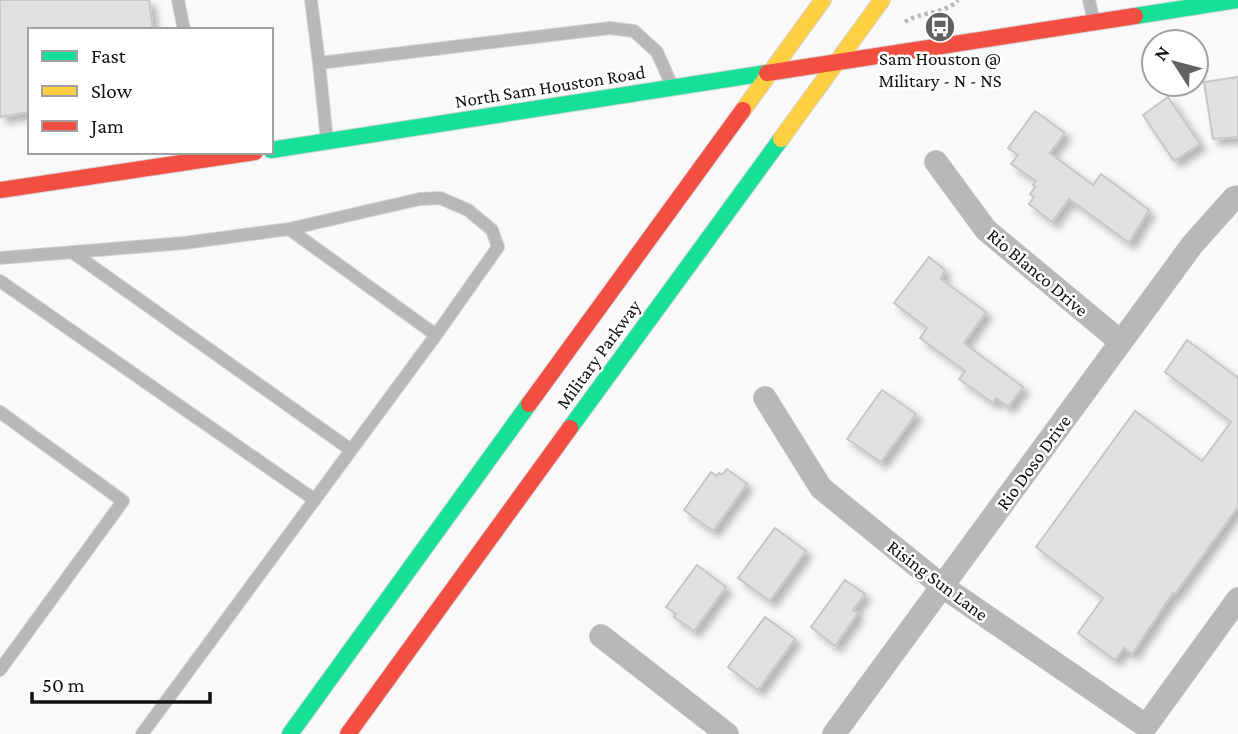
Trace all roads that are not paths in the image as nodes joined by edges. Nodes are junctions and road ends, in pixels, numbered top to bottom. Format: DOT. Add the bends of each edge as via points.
graph roads {
  1 [pos="178,0"];
  2 [pos="311,0"];
  3 [pos="822,0"];
  4 [pos="882,0"];
  5 [pos="1089,0"];
  6 [pos="1238,1"];
  7 [pos="1094,23"];
  8 [pos="184,28"];
  9 [pos="836,62"];
  10 [pos="319,63"];
  11 [pos="770,72"];
  12 [pos="673,88"];
  13 [pos="327,142"];
  14 [pos="273,150"];
  15 [pos="232,154"];
  16 [pos="208,156"];
  17 [pos="936,162"];
  18 [pos="0,190"];
  19 [pos="1238,197"];
  20 [pos="289,229"];
  21 [pos="72,252"];
  22 [pos="0,258"];
  23 [pos="0,281"];
  24 [pos="436,335"];
  25 [pos="1121,342"];
  26 [pos="765,398"];
  27 [pos="0,412"];
  28 [pos="351,450"];
  29 [pos="315,500"];
  30 [pos="943,586"];
  31 [pos="1238,598"];
  32 [pos="601,636"];
  33 [pos="0,670"];
  34 [pos="142,734"];
  35 [pos="290,734"];
  36 [pos="348,734"];
  37 [pos="727,734"];
  38 [pos="834,734"];
  1 -- 8 [label="lane"];
  2 -- 10 [label="lane"];
  3 -- 11 [label="main road, Military Parkway"];
  4 -- 9 [label="main road, Military Parkway"];
  5 -- 7 [label="lane"];
  6 -- 7 [label="main road, North Sam Houston Road"];
  7 -- 9 [label="main road, North Sam Houston Road"];
  9 -- 11 [label="main road, North Sam Houston Road"];
  9 -- 36 [label="main road, Military Parkway"];
  10 -- 12 [label="lane" via="610,28 634,32 657,51"];
  10 -- 13 [label="lane"];
  11 -- 12 [label="main road, North Sam Houston Road"];
  11 -- 35 [label="main road, Military Parkway"];
  12 -- 13 [label="main road, North Sam Houston Road"];
  13 -- 14 [label="main road, North Sam Houston Road"];
  15 -- 16 [label="main road"];
  16 -- 18 [label="main road"];
  17 -- 25 [label="street, Rio Blanco Drive" via="986,230"];
  19 -- 25 [label="street, Rio Doso Drive" via="1192,245"];
  20 -- 21 [label="lane"];
  20 -- 24 [label="lane"];
  20 -- 24 [label="lane" via="420,199 440,198 468,210 492,230 498,247"];
  21 -- 22 [label="lane"];
  21 -- 28 [label="lane"];
  23 -- 29 [label="lane"];
  24 -- 28 [label="lane"];
  25 -- 30 [label="street, Rio Doso Drive"];
  26 -- 30 [label="street, Rising Sun Lane" via="821,488"];
  27 -- 33 [label="lane" via="123,501"];
  28 -- 29 [label="lane"];
  29 -- 34 [label="lane"];
  30 -- 31 [label="street, Rising Sun Lane" via="1146,726"];
  30 -- 38 [label="street, Rio Doso Drive"];
  32 -- 37 [label="street"];
}
